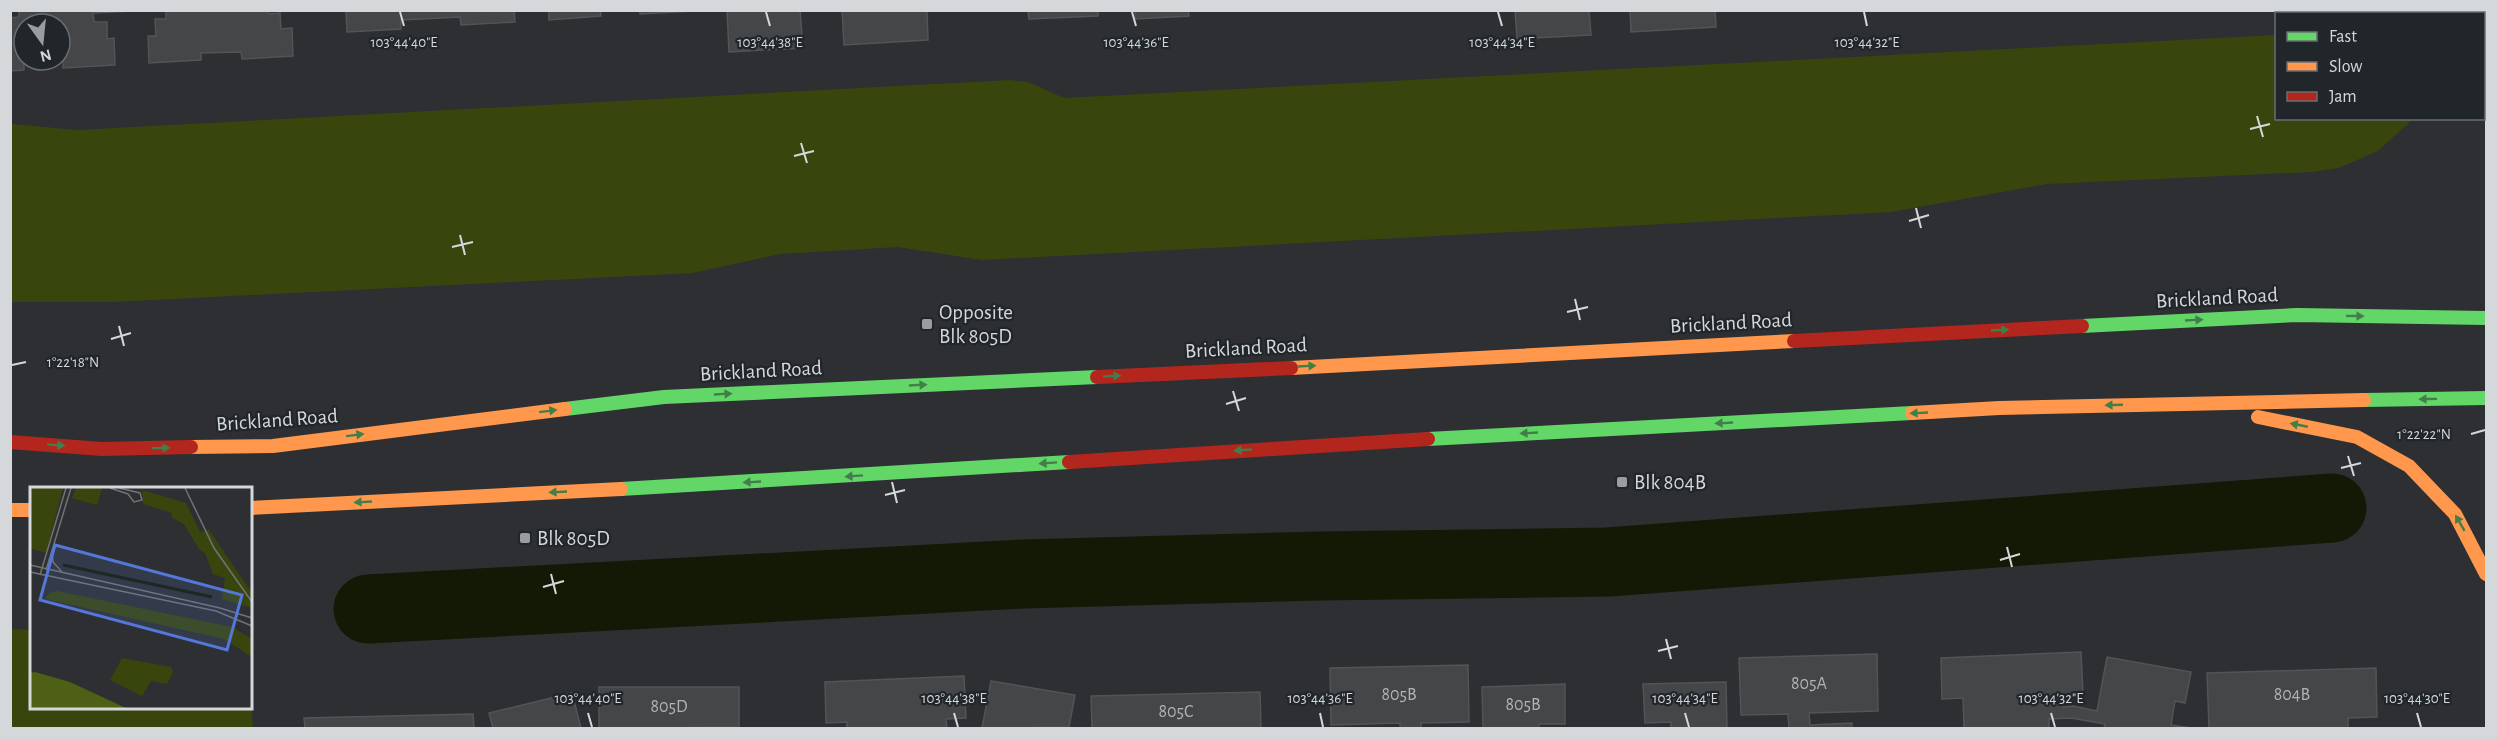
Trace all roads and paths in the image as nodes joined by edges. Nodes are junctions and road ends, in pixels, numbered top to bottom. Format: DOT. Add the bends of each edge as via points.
graph roads {
  1 [pos="2487,318"];
  2 [pos="2487,398"];
  3 [pos="2172,403"];
  4 [pos="10,442"];
  5 [pos="252,508"];
  6 [pos="10,510"];
  7 [pos="30,510"];
  8 [pos="2487,574"];
  4 -- 1 [label="main road, Brickland Road, one-way" via="102,449 273,446 664,397 2296,315"];
  2 -- 3 [label="main road, one-way"];
  3 -- 5 [label="main road, one-way" via="1999,408 1313,445 811,479"];
  8 -- 3 [label="main road, one-way" via="2455,514 2428,485 2409,466 2357,437"];
  6 -- 7 [label="main road"];
}
